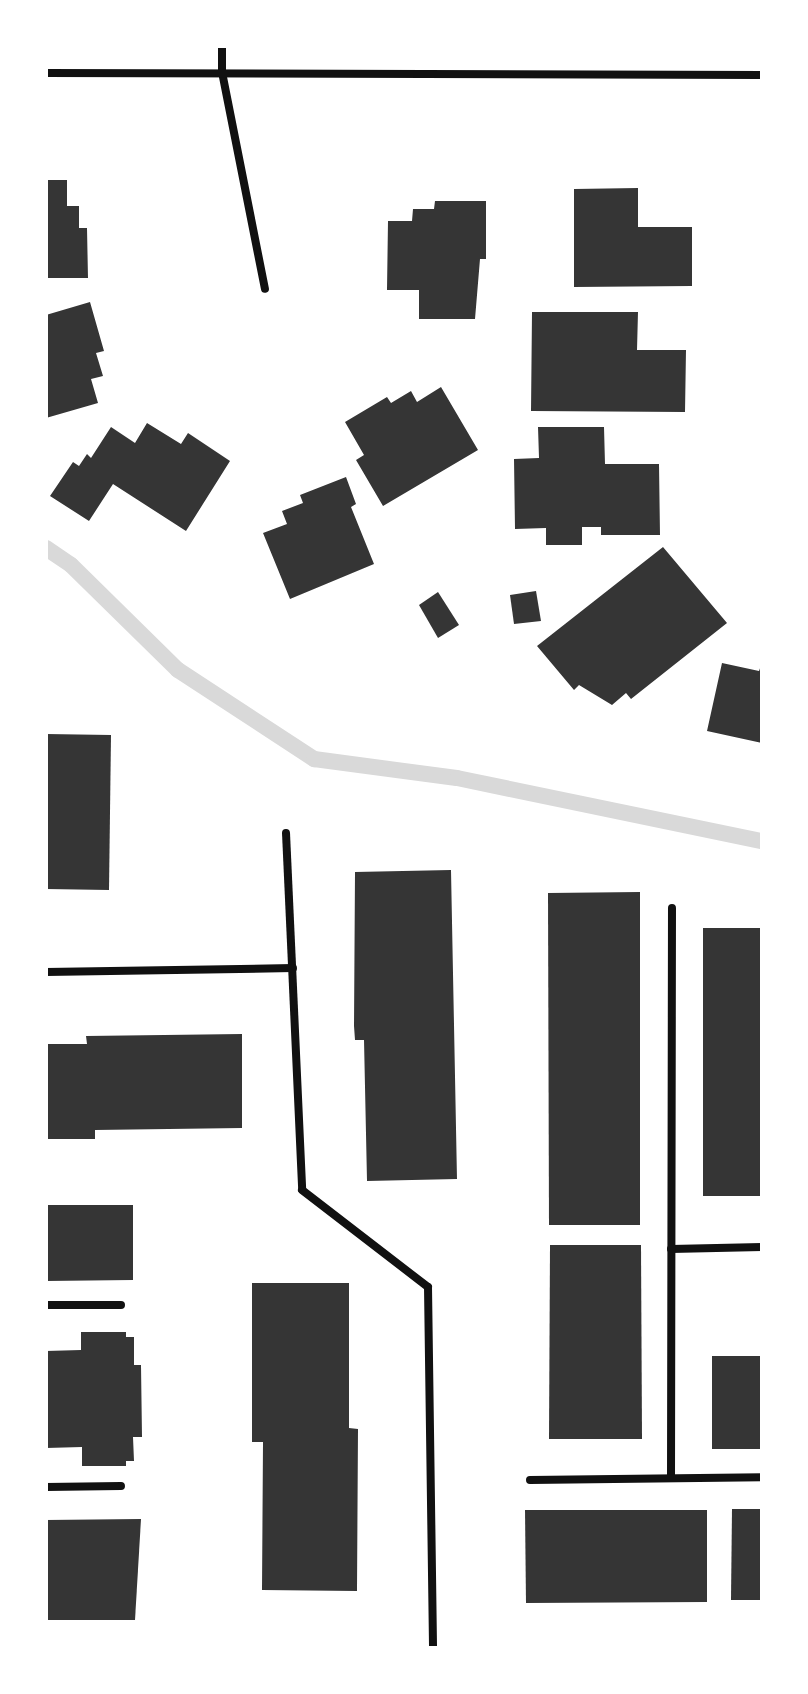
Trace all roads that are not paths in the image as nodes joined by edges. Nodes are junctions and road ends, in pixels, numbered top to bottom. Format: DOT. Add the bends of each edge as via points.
graph roads {
  1 [pos="222,46"];
  2 [pos="222,72"];
  3 [pos="46,73"];
  4 [pos="762,75"];
  5 [pos="265,289"];
  6 [pos="286,833"];
  7 [pos="672,908"];
  8 [pos="293,968"];
  9 [pos="46,972"];
  10 [pos="762,1247"];
  11 [pos="671,1249"];
  12 [pos="46,1305"];
  13 [pos="121,1305"];
  14 [pos="762,1477"];
  15 [pos="671,1478"];
  16 [pos="530,1480"];
  17 [pos="121,1486"];
  18 [pos="46,1487"];
  19 [pos="433,1648"];
  1 -- 2 [label="street"];
  2 -- 3 [label="street"];
  2 -- 4 [label="street"];
  2 -- 5 [label="street"];
  6 -- 8 [label="street"];
  7 -- 11 [label="street"];
  8 -- 9 [label="street"];
  8 -- 19 [label="street" via="302,1190 428,1287"];
  10 -- 11 [label="street"];
  11 -- 15 [label="street"];
  12 -- 13 [label="street"];
  14 -- 15 [label="street"];
  15 -- 16 [label="street"];
  17 -- 18 [label="street"];
}
